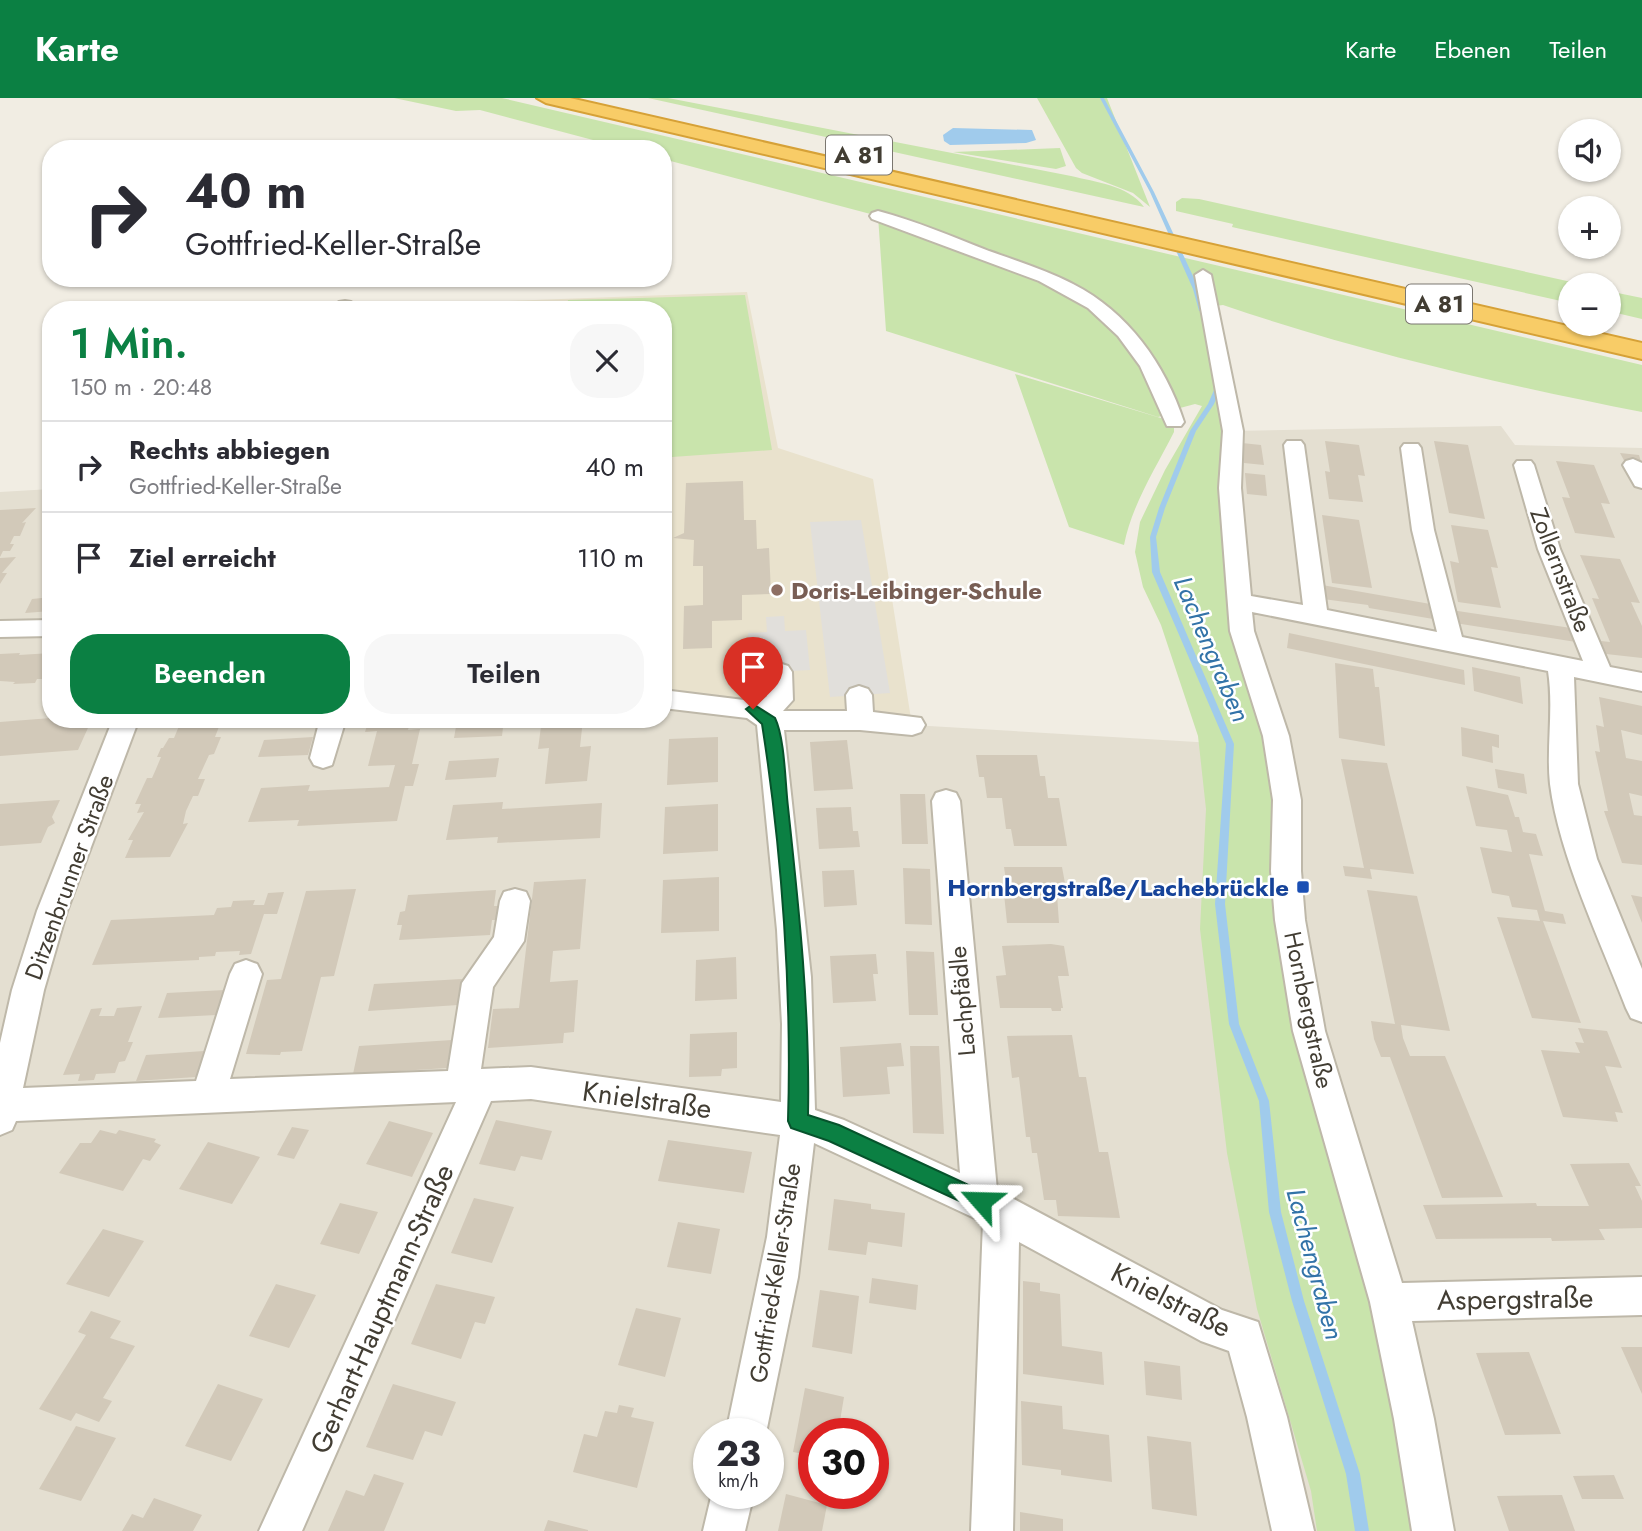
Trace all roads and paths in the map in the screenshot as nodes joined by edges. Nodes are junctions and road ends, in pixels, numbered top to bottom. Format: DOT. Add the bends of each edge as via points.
graph roads {
  1 [pos="546,98"];
  2 [pos="606,98"];
  3 [pos="878,216"];
  4 [pos="1114,221"];
  5 [pos="1230,247"];
  6 [pos="1203,275"];
  7 [pos="1558,313"];
  8 [pos="1621,327"];
  9 [pos="1642,331"];
  10 [pos="1642,351"];
  11 [pos="1174,422"];
  12 [pos="1294,445"];
  13 [pos="1411,449"];
  14 [pos="1524,465"];
  15 [pos="1240,604"];
  16 [pos="1316,616"];
  17 [pos="42,628"];
  18 [pos="0,629"];
  19 [pos="1452,643"];
  20 [pos="1559,665"];
  21 [pos="779,672"];
  22 [pos="1601,674"];
  23 [pos="1642,682"];
  24 [pos="672,700"];
  25 [pos="766,717"];
  26 [pos="912,725"];
  27 [pos="122,728"];
  28 [pos="331,728"];
  29 [pos="323,758"];
  30 [pos="946,800"];
  31 [pos="514,901"];
  32 [pos="246,974"];
  33 [pos="1640,997"];
  34 [pos="472,1086"];
  35 [pos="208,1096"];
  36 [pos="1,1109"];
  37 [pos="798,1121"];
  38 [pos="991,1208"];
  39 [pos="1642,1296"];
  40 [pos="1389,1302"];
  41 [pos="749,1418"];
  42 [pos="729,1509"];
  43 [pos="280,1531"];
  44 [pos="724,1531"];
  45 [pos="992,1531"];
  46 [pos="1293,1531"];
  47 [pos="1433,1531"];
  1 -- 4 [label="highway, A 81"];
  2 -- 4 [label="highway, A 81"];
  3 -- 11 [label="street" via="1040,276 1093,304 1132,341 1155,373 1169,399"];
  4 -- 5 [label="highway, A 81"];
  5 -- 7 [label="highway, A 81"];
  5 -- 10 [label="highway, A 81"];
  6 -- 15 [label="street, Hornbergstraße" via="1233,431 1230,488"];
  8 -- 9 [label="highway"];
  12 -- 16 [label="street"];
  13 -- 19 [label="street" via="1423,530"];
  14 -- 22 [label="street, Zollernstraße" via="1549,549"];
  15 -- 16 [label="street, Zollernstraße"];
  15 -- 40 [label="street, Hornbergstraße" via="1243,635 1281,753 1290,920 1309,1031"];
  16 -- 19 [label="street, Zollernstraße"];
  17 -- 18 [label="street"];
  19 -- 20 [label="street, Zollernstraße"];
  20 -- 22 [label="street, Zollernstraße"];
  20 -- 33 [label="street" via="1564,784 1583,859"];
  21 -- 25 [label="street" via="780,700"];
  22 -- 23 [label="street, Zollernstraße"];
  24 -- 25 [label="street" via="740,706"];
  25 -- 26 [label="street" via="859,708"];
  25 -- 37 [label="street, Gottfried-Keller-Straße" via="787,873 800,1045"];
  27 -- 36 [label="street, Ditzenbrunner Straße" via="51,911"];
  28 -- 29 [label="street"];
  30 -- 38 [label="street, Lachpfädle" via="957,954"];
  31 -- 34 [label="street, Gerhart-Hauptmann-Straße" via="509,941 478,983"];
  32 -- 35 [label="street"];
  34 -- 35 [label="street, Knielstraße"];
  34 -- 37 [label="street, Knielstraße" via="531,1083"];
  34 -- 43 [label="street, Gerhart-Hauptmann-Straße"];
  35 -- 36 [label="street, Knielstraße"];
  37 -- 38 [label="street, Knielstraße" via="832,1132"];
  37 -- 41 [label="street, Gottfried-Keller-Straße" via="771,1318"];
  38 -- 45 [label="street, Lachpfädle"];
  38 -- 46 [label="street, Knielstraße" via="1215,1327 1244,1336"];
  39 -- 40 [label="street, Aspergstraße"];
  40 -- 47 [label="street, Hornbergstraße"];
  42 -- 44 [label="street"];
}
